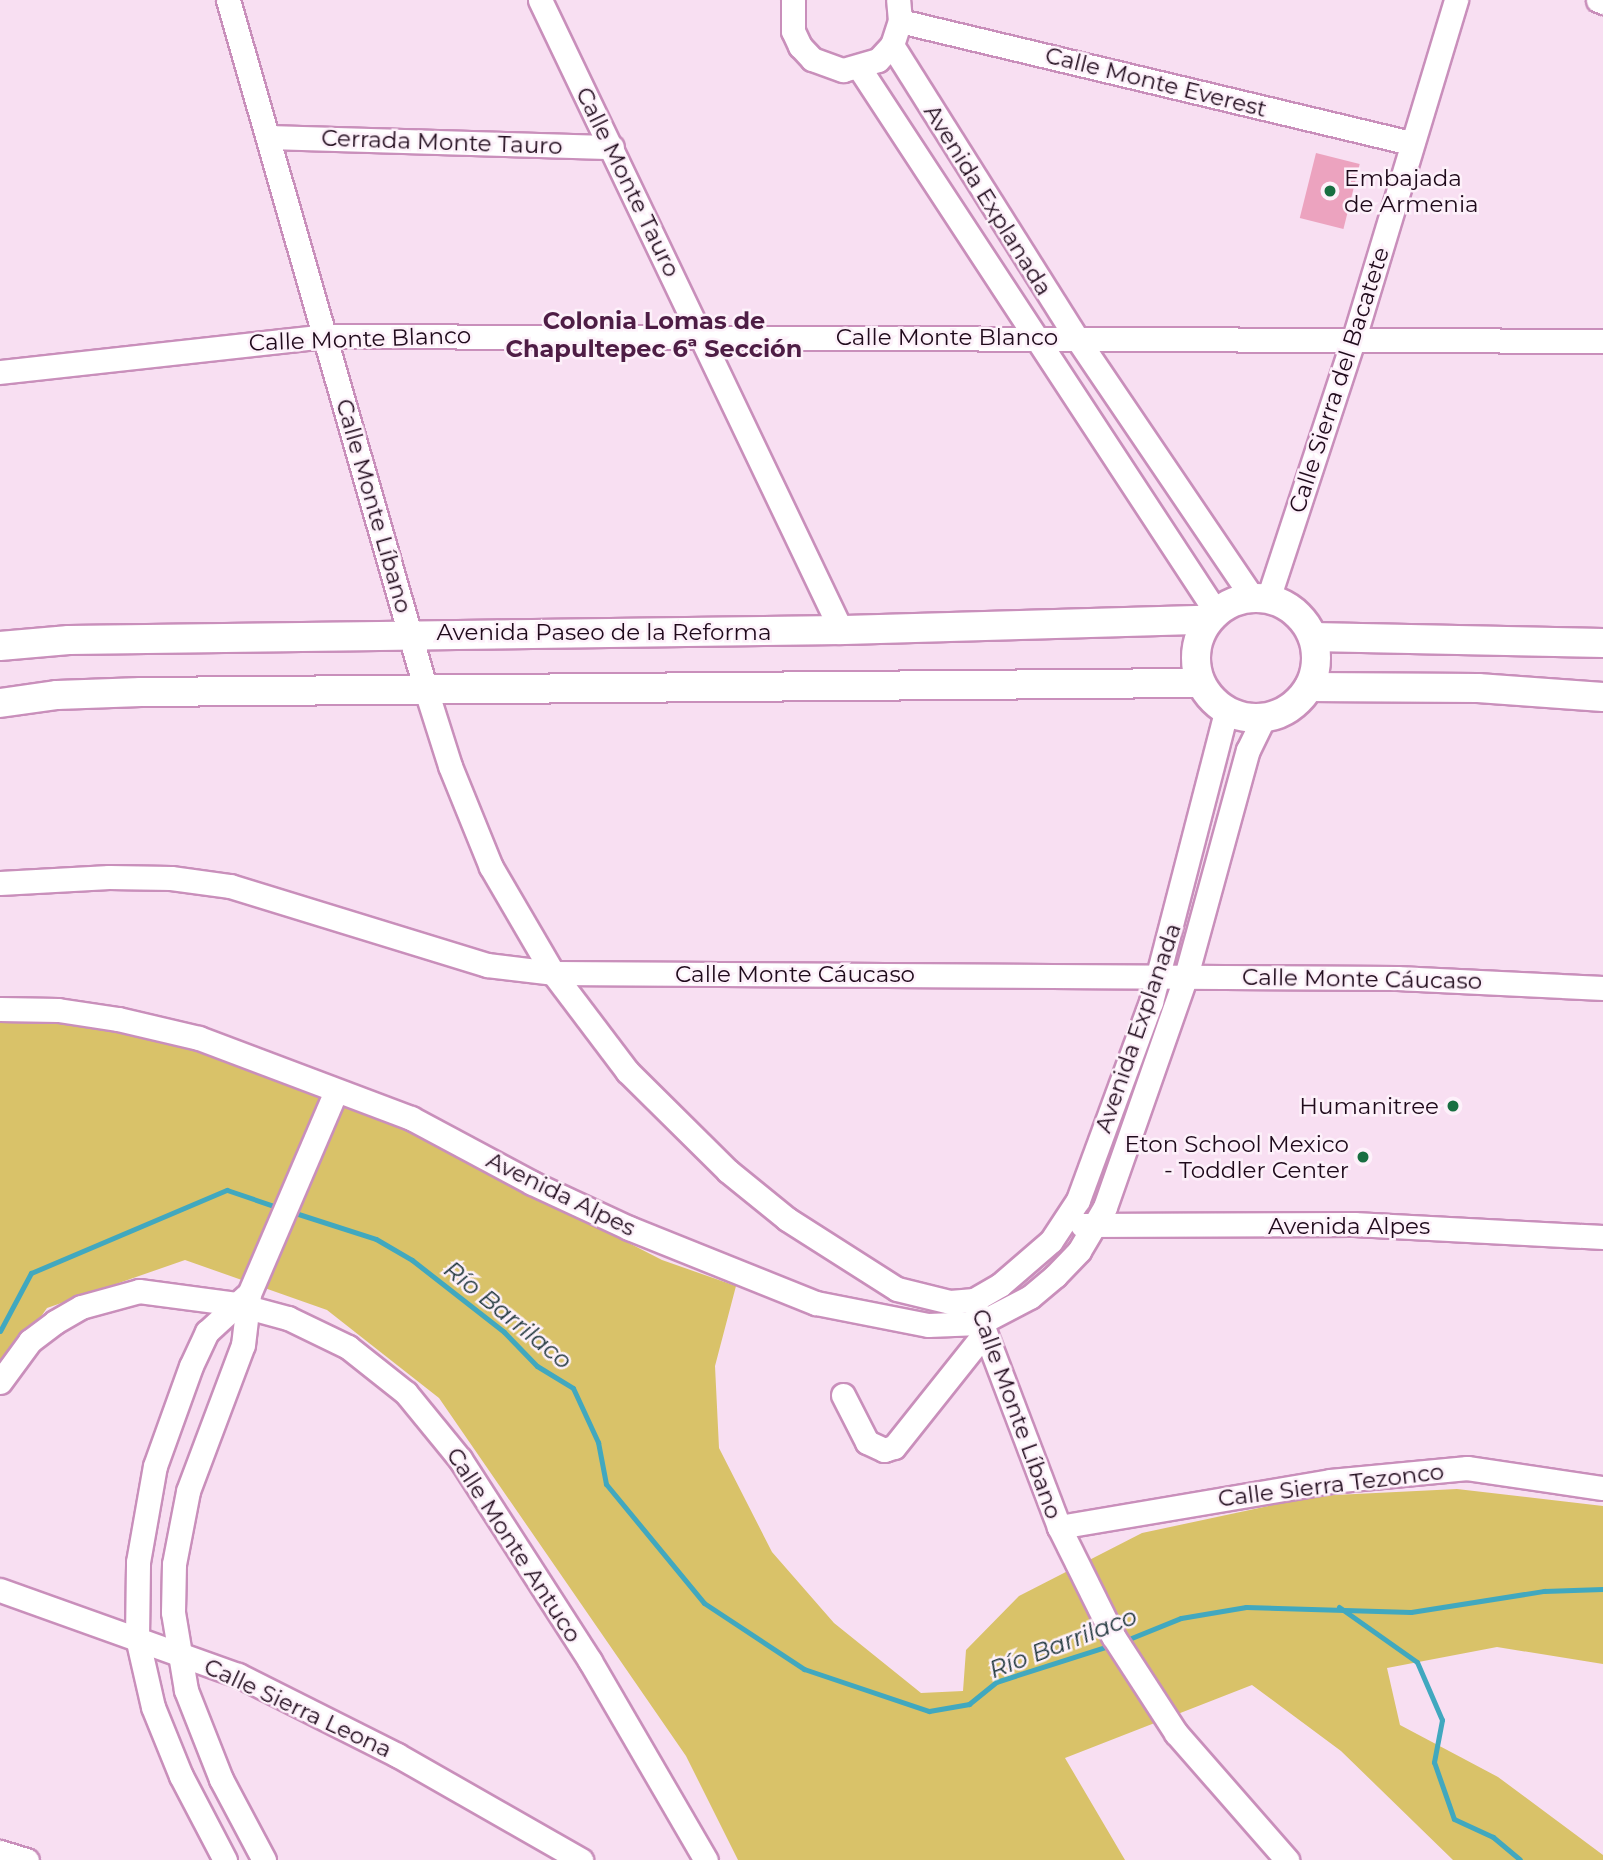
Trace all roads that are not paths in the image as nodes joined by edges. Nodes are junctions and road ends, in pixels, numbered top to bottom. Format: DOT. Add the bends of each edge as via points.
graph roads {
  1 [pos="229,0"];
  2 [pos="540,0"];
  3 [pos="793,0"];
  4 [pos="1456,0"];
  5 [pos="899,10"];
  6 [pos="892,45"];
  7 [pos="860,69"];
  8 [pos="271,137"];
  9 [pos="1411,144"];
  10 [pos="612,147"];
  11 [pos="325,336"];
  12 [pos="702,336"];
  13 [pos="1034,337"];
  14 [pos="1076,337"];
  15 [pos="1354,338"];
  16 [pos="1603,341"];
  17 [pos="0,372"];
  18 [pos="1260,598"];
  19 [pos="1212,616"];
  20 [pos="841,630"];
  21 [pos="410,634"];
  22 [pos="1313,637"];
  23 [pos="1603,643"];
  24 [pos="0,646"];
  25 [pos="1200,683"];
  26 [pos="425,687"];
  27 [pos="1309,687"];
  28 [pos="1603,697"];
  29 [pos="0,703"];
  30 [pos="1226,711"];
  31 [pos="1263,719"];
  32 [pos="0,883"];
  33 [pos="553,973"];
  34 [pos="1160,975"];
  35 [pos="1186,976"];
  36 [pos="1603,988"];
  37 [pos="0,1009"];
  38 [pos="336,1091"];
  39 [pos="1066,1221"];
  40 [pos="1094,1228"];
  41 [pos="1603,1237"];
  42 [pos="884,1283"];
  43 [pos="247,1297"];
  44 [pos="974,1300"];
  45 [pos="868,1310"];
  46 [pos="982,1329"];
  47 [pos="0,1382"];
  48 [pos="843,1395"];
  49 [pos="1603,1488"];
  50 [pos="1059,1527"];
  51 [pos="0,1590"];
  52 [pos="137,1637"];
  53 [pos="179,1655"];
  54 [pos="0,1852"];
  55 [pos="27,1860"];
  56 [pos="225,1860"];
  57 [pos="264,1860"];
  58 [pos="581,1860"];
  59 [pos="706,1860"];
  60 [pos="1287,1860"];
  1 -- 8 [label="street, Calle Monte Líbano"];
  2 -- 10 [label="street, Calle Monte Tauro"];
  3 -- 7 [label="street" via="793,30 812,59 843,71"];
  4 -- 9 [label="street, Calle Sierra del Bacatete"];
  5 -- 6 [label="street"];
  5 -- 9 [label="street, Calle Monte Everest"];
  6 -- 7 [label="street" via="878,60"];
  6 -- 14 [label="street, Avenida Explanada"];
  7 -- 13 [label="street, Avenida Explanada"];
  8 -- 10 [label="street, Cerrada Monte Tauro"];
  8 -- 11 [label="street, Calle Monte Líbano"];
  9 -- 15 [label="street, Calle Sierra del Bacatete"];
  10 -- 12 [label="street, Calle Monte Tauro"];
  11 -- 12 [label="street, Calle Monte Blanco"];
  11 -- 17 [label="street, Calle Monte Blanco"];
  11 -- 21 [label="street, Calle Monte Líbano"];
  12 -- 13 [label="street, Calle Monte Blanco"];
  12 -- 20 [label="street, Calle Monte Tauro"];
  13 -- 14 [label="street, Calle Monte Blanco"];
  13 -- 19 [label="street, Avenida Explanada"];
  14 -- 15 [label="street, Calle Monte Blanco"];
  14 -- 18 [label="street, Avenida Explanada"];
  15 -- 16 [label="street, Calle Monte Blanco"];
  15 -- 18 [label="street, Calle Sierra del Bacatete"];
  18 -- 19 [label="main road"];
  18 -- 22 [label="main road" via="1295,612"];
  19 -- 20 [label="main road, Avenida Paseo de la Reforma"];
  19 -- 25 [label="main road" via="1198,640 1195,661"];
  20 -- 21 [label="main road, Avenida Paseo de la Reforma"];
  21 -- 24 [label="main road, Avenida Paseo de la Reforma"];
  21 -- 26 [label="street, Calle Monte Líbano"];
  22 -- 23 [label="main road"];
  22 -- 27 [label="main road" via="1315,671"];
  25 -- 26 [label="main road"];
  25 -- 30 [label="main road"];
  26 -- 29 [label="main road" via="58,695"];
  26 -- 33 [label="street, Calle Monte Líbano" via="476,833"];
  27 -- 28 [label="main road" via="1478,688"];
  27 -- 31 [label="main road" via="1281,713"];
  30 -- 31 [label="main road"];
  30 -- 34 [label="street, Avenida Explanada"];
  31 -- 35 [label="street, Avenida Explanada" via="1248,750"];
  32 -- 33 [label="street, Calle Monte Cáucaso" via="159,878 230,886 487,965"];
  33 -- 34 [label="street, Calle Monte Cáucaso"];
  33 -- 42 [label="street, Calle Monte Líbano" via="589,1026 673,1119 788,1219"];
  34 -- 35 [label="street, Calle Monte Cáucaso"];
  34 -- 39 [label="street, Avenida Explanada"];
  35 -- 36 [label="street, Calle Monte Cáucaso" via="1397,978"];
  35 -- 40 [label="street, Avenida Explanada"];
  37 -- 38 [label="street, Avenida Alpes" via="106,1017 200,1038"];
  38 -- 43 [label="street"];
  38 -- 45 [label="street, Avenida Alpes" via="411,1118 532,1183 629,1228 816,1303"];
  39 -- 40 [label="street, Avenida Alpes"];
  39 -- 44 [label="street, Avenida Explanada" via="1029,1262"];
  40 -- 41 [label="street, Avenida Alpes" via="1367,1224"];
  40 -- 46 [label="street, Avenida Alpes" via="1055,1276"];
  42 -- 44 [label="street, Calle Monte Líbano" via="926,1299"];
  42 -- 45 [label="street"];
  43 -- 47 [label="street, Calle Monte Antuco" via="139,1291 112,1296 81,1307 30,1341"];
  43 -- 52 [label="street" via="207,1332 155,1466 138,1562"];
  43 -- 53 [label="street" via="231,1386 188,1492 174,1563 173,1612"];
  43 -- 59 [label="street, Calle Monte Antuco" via="348,1347 407,1393 430,1421 467,1469 576,1638"];
  44 -- 46 [label="street, Calle Monte Líbano"];
  45 -- 46 [label="street, Avenida Alpes" via="928,1325"];
  46 -- 48 [label="street" via="894,1447 884,1450 867,1442"];
  46 -- 50 [label="street, Calle Monte Líbano"];
  49 -- 50 [label="street, Calle Sierra Tezonco" via="1467,1468 1330,1481"];
  50 -- 60 [label="street, Calle Monte Líbano" via="1080,1576 1176,1733"];
  51 -- 52 [label="street, Calle Sierra Leona"];
  52 -- 53 [label="street, Calle Sierra Leona"];
  52 -- 56 [label="street" via="143,1674 165,1741"];
  53 -- 57 [label="street" via="196,1724"];
  53 -- 58 [label="street, Calle Sierra Leona" via="238,1675 305,1706"];
  54 -- 55 [label="street"];
}
